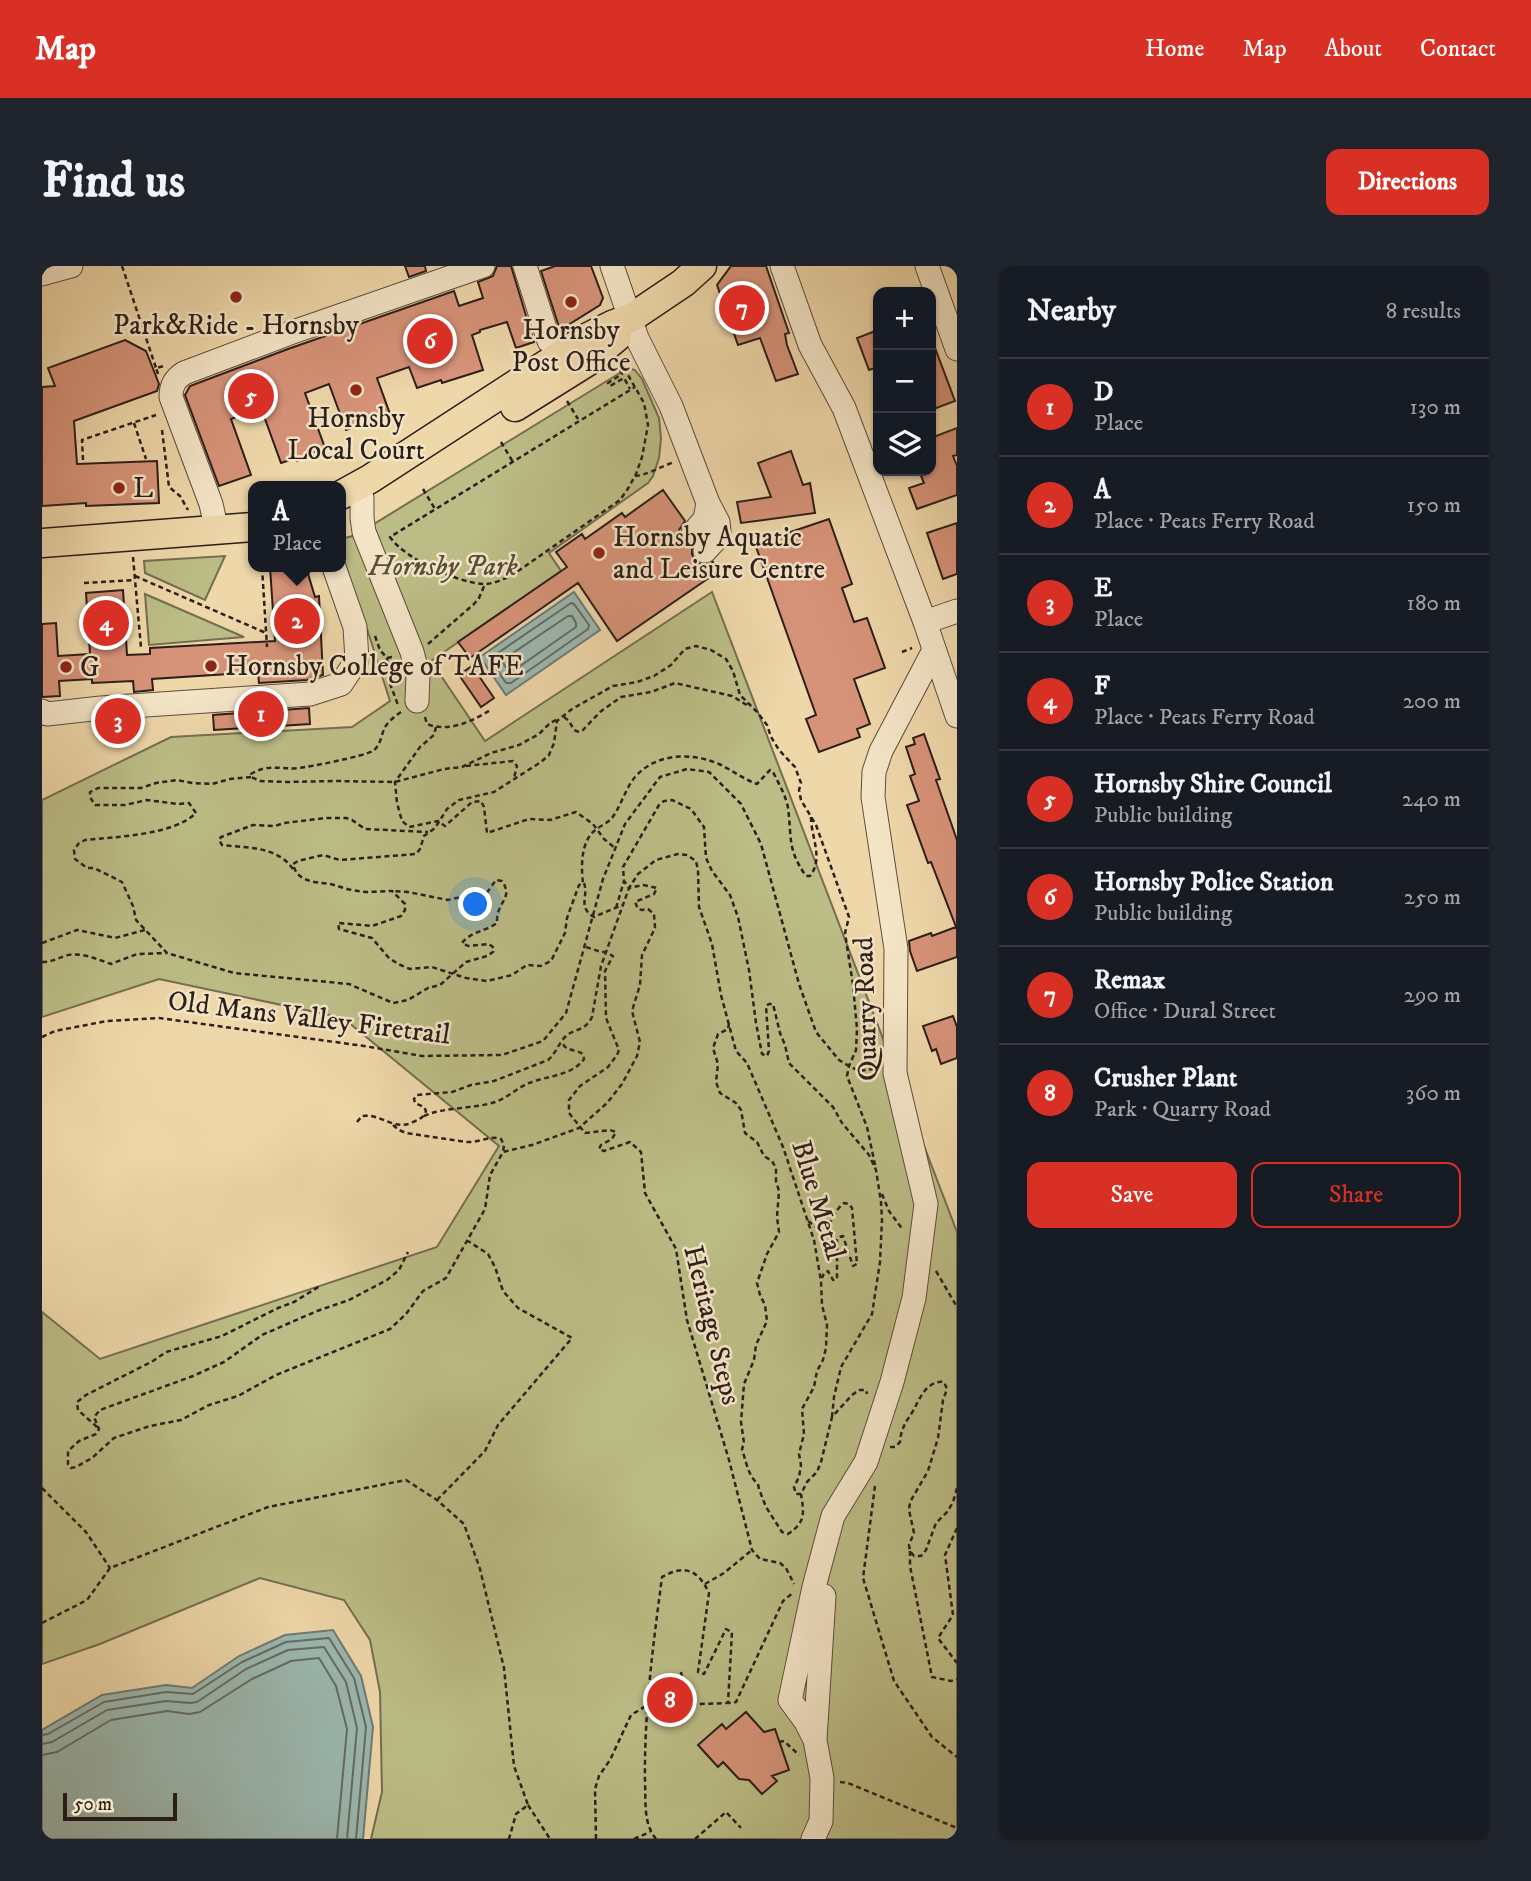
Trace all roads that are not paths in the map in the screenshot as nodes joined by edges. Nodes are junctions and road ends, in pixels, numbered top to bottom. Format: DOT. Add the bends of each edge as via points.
graph roads {
  1 [pos="71,266"];
  2 [pos="483,266"];
  3 [pos="525,266"];
  4 [pos="612,266"];
  5 [pos="702,266"];
  6 [pos="782,266"];
  7 [pos="928,266"];
  8 [pos="42,274"];
  9 [pos="631,318"];
  10 [pos="549,341"];
  11 [pos="957,349"];
  12 [pos="348,499"];
  13 [pos="248,528"];
  14 [pos="217,531"];
  15 [pos="699,542"];
  16 [pos="42,543"];
  17 [pos="336,572"];
  18 [pos="957,611"];
  19 [pos="925,622"];
  20 [pos="926,648"];
  21 [pos="410,706"];
  22 [pos="42,711"];
  23 [pos="957,716"];
  24 [pos="817,1830"];
  1 -- 8 [label="street"];
  2 -- 14 [label="street" via="290,333 176,379 171,397"];
  3 -- 10 [label="street"];
  4 -- 9 [label="street"];
  5 -- 9 [label="main road"];
  6 -- 19 [label="street" via="810,345 844,408"];
  7 -- 11 [label="street"];
  9 -- 12 [label="main road" via="610,345 578,368 380,490"];
  9 -- 15 [label="street" via="718,519 714,542"];
  12 -- 21 [label="street" via="362,518 412,652 418,675"];
  13 -- 14 [label="main road"];
  14 -- 16 [label="main road"];
  17 -- 22 [label="street" via="355,627 357,660 341,684 310,694"];
  18 -- 19 [label="street"];
  19 -- 20 [label="street"];
  20 -- 23 [label="street"];
  20 -- 24 [label="street, Quarry Road" via="881,751 873,797 896,949 895,1073 926,1204 914,1298 892,1382 869,1454 832,1516 808,1578 825,1583 815,1740 822,1778"];
}
